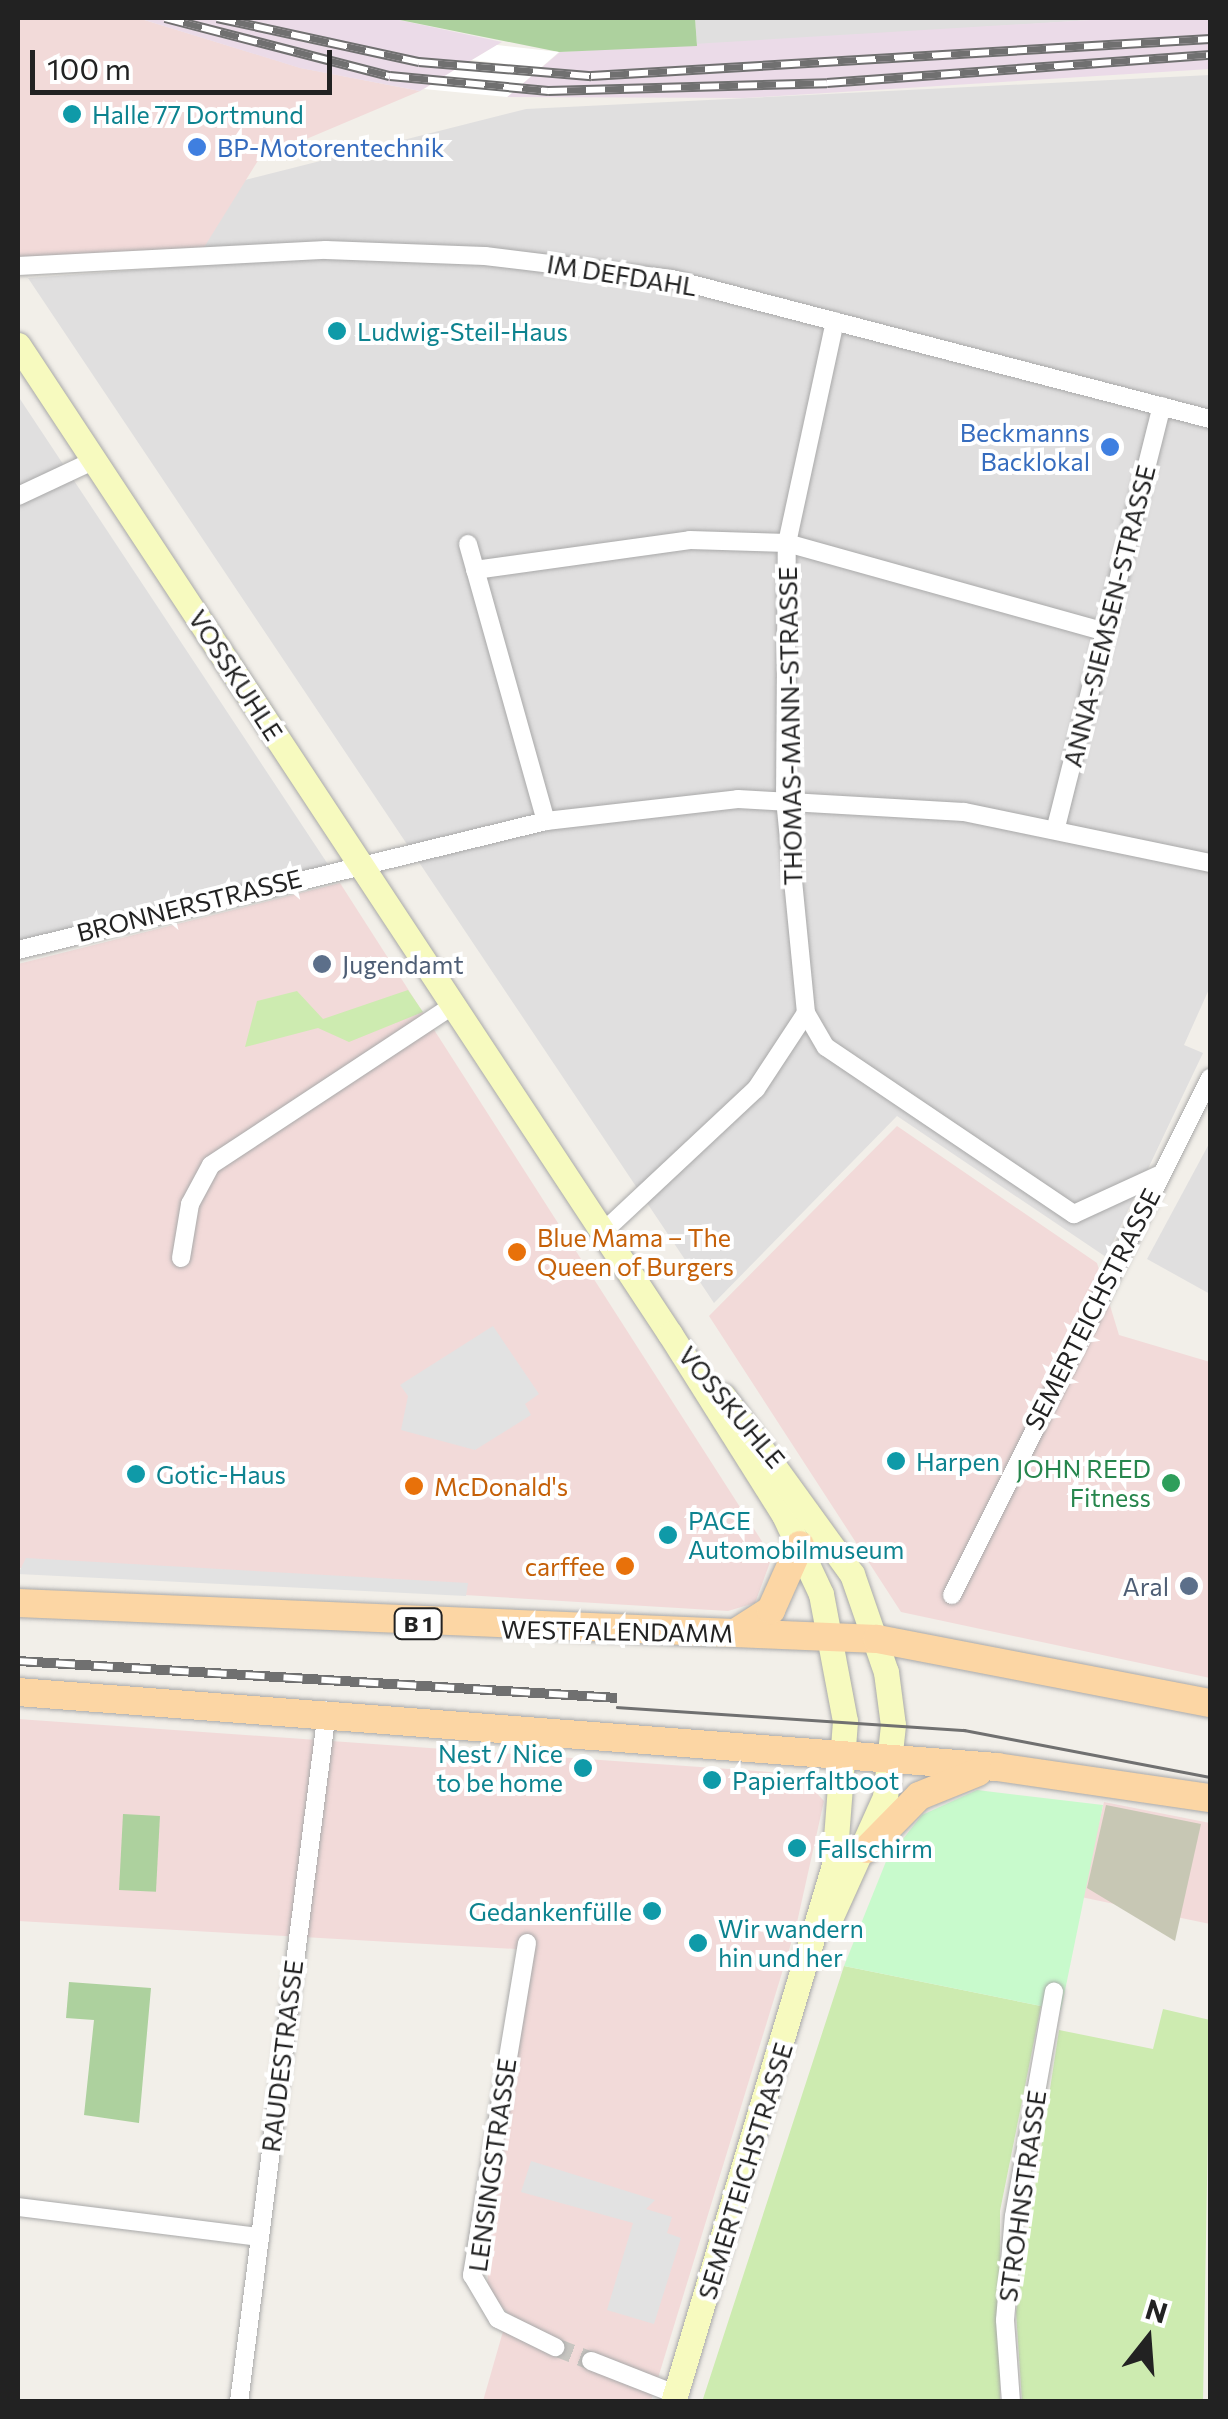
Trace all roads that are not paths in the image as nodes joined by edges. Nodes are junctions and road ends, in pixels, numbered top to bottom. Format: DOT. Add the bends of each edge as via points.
graph roads {
  1 [pos="18,266"];
  2 [pos="835,321"];
  3 [pos="18,345"];
  4 [pos="1162,406"];
  5 [pos="1210,419"];
  6 [pos="94,460"];
  7 [pos="18,496"];
  8 [pos="468,544"];
  9 [pos="787,544"];
  10 [pos="475,570"];
  11 [pos="1103,630"];
  12 [pos="785,800"];
  13 [pos="546,821"];
  14 [pos="1056,827"];
  15 [pos="360,861"];
  16 [pos="1210,863"];
  17 [pos="18,950"];
  18 [pos="454,1005"];
  19 [pos="806,1013"];
  20 [pos="1210,1078"];
  21 [pos="1161,1174"];
  22 [pos="602,1232"];
  23 [pos="181,1258"];
  24 [pos="670,1334"];
  25 [pos="800,1546"];
  26 [pos="952,1594"];
  27 [pos="18,1603"];
  28 [pos="735,1633"];
  29 [pos="833,1637"];
  30 [pos="878,1639"];
  31 [pos="18,1692"];
  32 [pos="1210,1703"];
  33 [pos="326,1712"];
  34 [pos="844,1756"];
  35 [pos="890,1759"];
  36 [pos="997,1767"];
  37 [pos="1210,1798"];
  38 [pos="867,1849"];
  39 [pos="817,1940"];
  40 [pos="527,1943"];
  41 [pos="1054,1992"];
  42 [pos="18,2207"];
  43 [pos="259,2237"];
  44 [pos="555,2347"];
  45 [pos="591,2361"];
  46 [pos="674,2398"];
  47 [pos="239,2402"];
  48 [pos="1011,2402"];
  1 -- 2 [label="street, IM DEFDAHL" via="326,250 485,256 672,280"];
  2 -- 4 [label="street, IM DEFDAHL"];
  2 -- 9 [label="street, THOMAS-MANN-STRASSE"];
  3 -- 6 [label="street, VOSSKUHLE"];
  4 -- 5 [label="street, IM DEFDAHL"];
  4 -- 11 [label="street, ANNA-SIEMSEN-STRASSE"];
  6 -- 7 [label="street"];
  6 -- 15 [label="street, VOSSKUHLE"];
  8 -- 10 [label="street"];
  9 -- 10 [label="street" via="690,540"];
  9 -- 11 [label="street"];
  9 -- 12 [label="street, THOMAS-MANN-STRASSE"];
  10 -- 13 [label="street"];
  11 -- 14 [label="street, ANNA-SIEMSEN-STRASSE"];
  12 -- 13 [label="street, BRONNERSTRASSE"];
  12 -- 14 [label="street, BRONNERSTRASSE"];
  12 -- 19 [label="street, THOMAS-MANN-STRASSE"];
  13 -- 15 [label="street, BRONNERSTRASSE"];
  14 -- 16 [label="street, BRONNERSTRASSE"];
  15 -- 17 [label="street, BRONNERSTRASSE"];
  15 -- 18 [label="street, VOSSKUHLE"];
  18 -- 22 [label="street, VOSSKUHLE"];
  18 -- 23 [label="street" via="211,1165 190,1204"];
  19 -- 21 [label="street" via="826,1047 1074,1214"];
  19 -- 22 [label="street" via="756,1088"];
  20 -- 21 [label="street, SEMERTEICHSTRASSE"];
  21 -- 26 [label="street, SEMERTEICHSTRASSE"];
  22 -- 24 [label="street, VOSSKUHLE"];
  24 -- 25 [label="street, VOSSKUHLE"];
  24 -- 30 [label="street, VOSSKUHLE" via="808,1502"];
  25 -- 28 [label="main road" via="771,1610"];
  25 -- 29 [label="street, VOSSKUHLE"];
  27 -- 28 [label="main road, WESTFALENDAMM / B 1"];
  28 -- 29 [label="main road, WESTFALENDAMM / B 1"];
  29 -- 30 [label="main road, WESTFALENDAMM / B 1"];
  29 -- 34 [label="street, SEMERTEICHSTRASSE"];
  30 -- 32 [label="main road, WESTFALENDAMM / B 1"];
  30 -- 35 [label="street, SEMERTEICHSTRASSE"];
  31 -- 33 [label="main road"];
  33 -- 34 [label="main road"];
  33 -- 43 [label="street, RAUDESTRASSE"];
  34 -- 35 [label="main road"];
  34 -- 39 [label="street, SEMERTEICHSTRASSE"];
  35 -- 36 [label="main road"];
  35 -- 38 [label="street, SEMERTEICHSTRASSE"];
  36 -- 37 [label="main road"];
  36 -- 38 [label="main road" via="928,1791"];
  38 -- 39 [label="street, SEMERTEICHSTRASSE"];
  39 -- 46 [label="street, SEMERTEICHSTRASSE"];
  40 -- 44 [label="street, LENSINGSTRASSE" via="472,2275 498,2319"];
  41 -- 48 [label="street, STROHNSTRASSE" via="1014,2216 1004,2320"];
  42 -- 43 [label="street"];
  43 -- 47 [label="street, RAUDESTRASSE"];
  45 -- 46 [label="street"];
}
